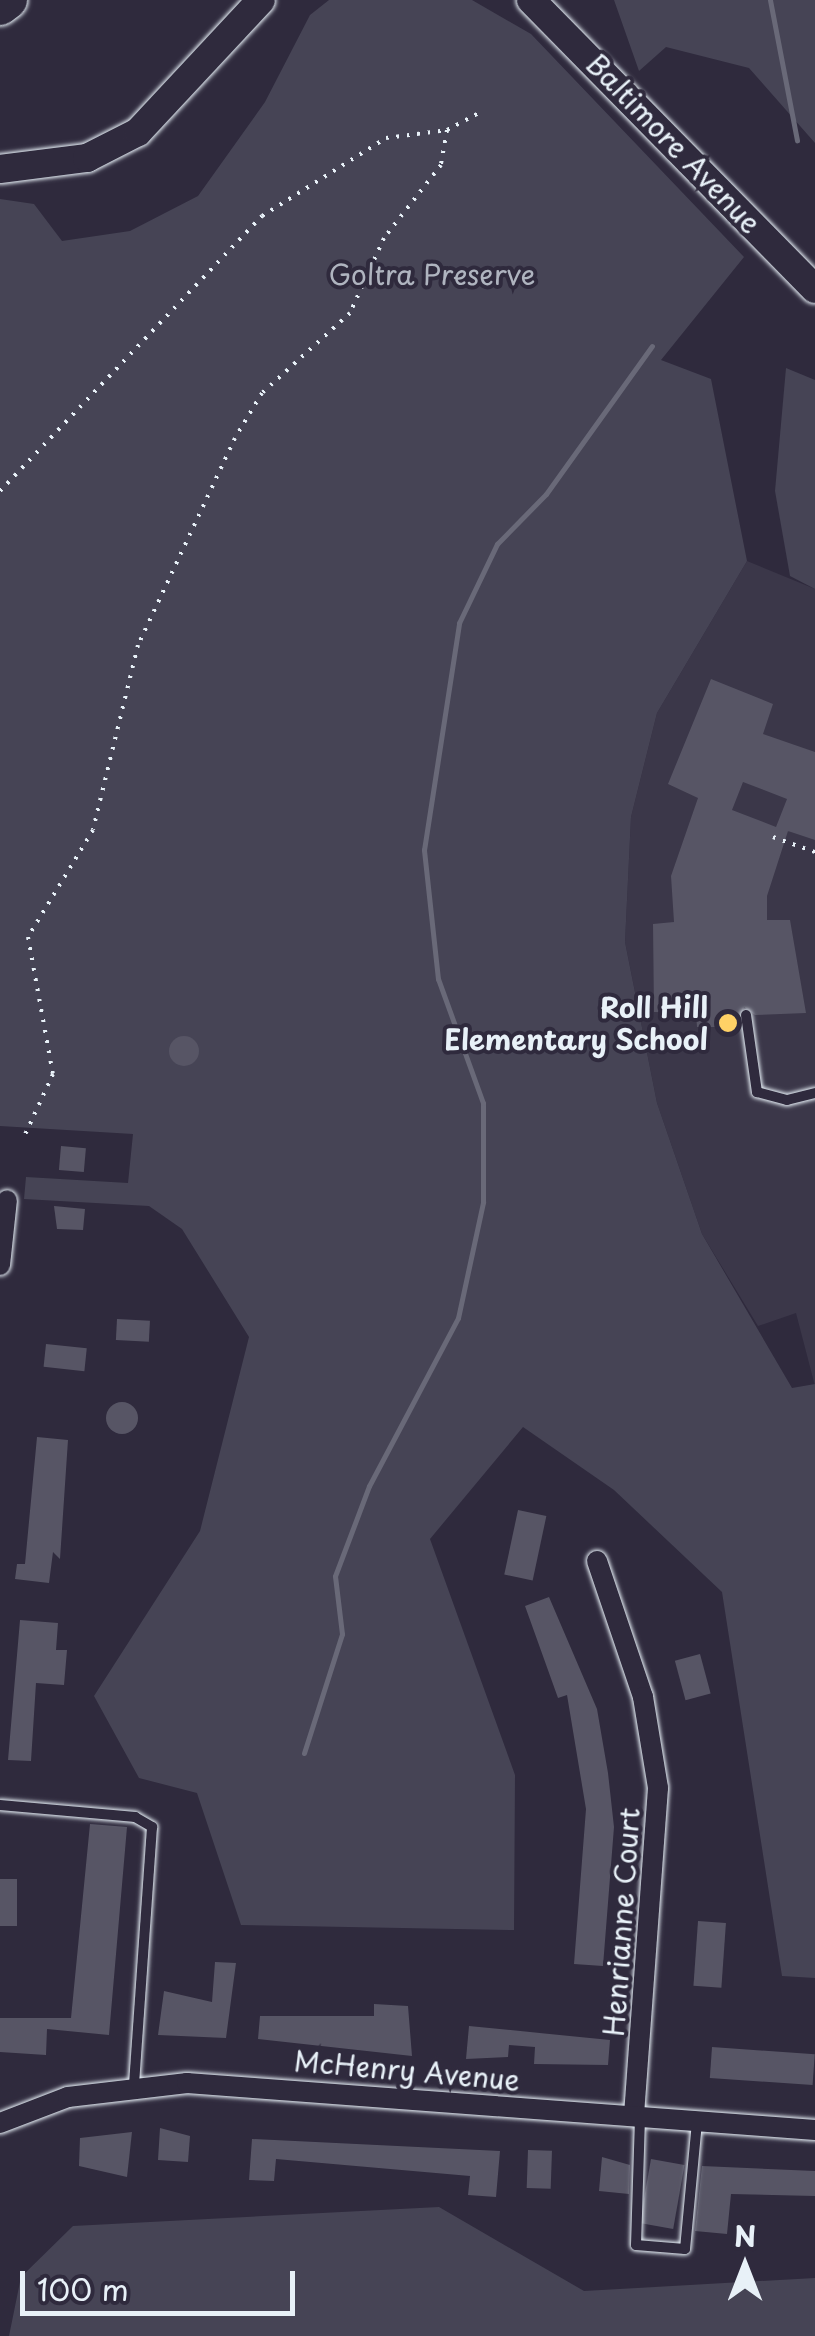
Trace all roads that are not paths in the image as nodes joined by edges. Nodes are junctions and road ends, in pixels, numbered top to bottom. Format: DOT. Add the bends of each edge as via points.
graph roads {
  1 [pos="8,0"];
  2 [pos="261,0"];
  3 [pos="530,0"];
  4 [pos="0,6"];
  5 [pos="0,169"];
  6 [pos="815,289"];
  7 [pos="746,1016"];
  8 [pos="815,1093"];
  9 [pos="8,1200"];
  10 [pos="0,1265"];
  11 [pos="597,1561"];
  12 [pos="0,1805"];
  13 [pos="134,2086"];
  14 [pos="637,2117"];
  15 [pos="697,2121"];
  16 [pos="0,2123"];
  17 [pos="815,2130"];
  1 -- 4 [label="highway"];
  2 -- 5 [label="street" via="138,132 88,158"];
  3 -- 6 [label="street, Baltimore Avenue"];
  7 -- 8 [label="lane" via="756,1092 787,1100"];
  9 -- 10 [label="street"];
  11 -- 14 [label="street, Henrianne Court" via="644,1696 658,1788"];
  12 -- 13 [label="lane" via="135,1817 152,1827"];
  13 -- 14 [label="street, McHenry Avenue" via="238,2084"];
  13 -- 16 [label="street, McHenry Avenue" via="68,2097"];
  14 -- 15 [label="street, McHenry Avenue"];
  14 -- 15 [label="lane" via="636,2245 685,2249"];
  15 -- 17 [label="street, McHenry Avenue"];
}
